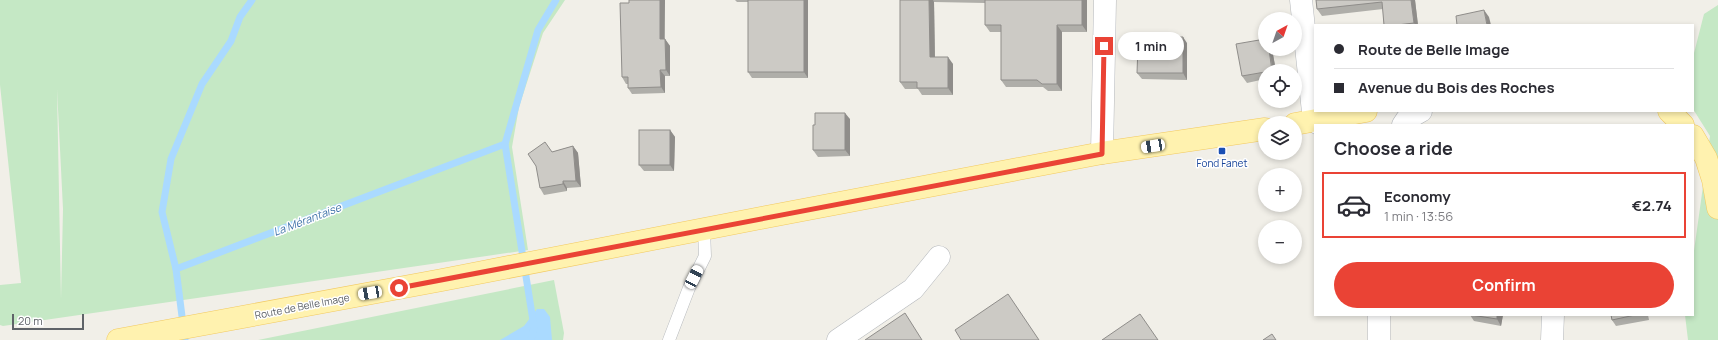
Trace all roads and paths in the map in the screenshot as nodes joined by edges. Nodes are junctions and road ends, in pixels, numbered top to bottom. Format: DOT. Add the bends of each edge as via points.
graph roads {
  1 [pos="1105,0"];
  2 [pos="1301,0"];
  3 [pos="1361,112"];
  4 [pos="1419,112"];
  5 [pos="1670,112"];
  6 [pos="1310,123"];
  7 [pos="1404,124"];
  8 [pos="1682,124"];
  9 [pos="1258,129"];
  10 [pos="1694,138"];
  11 [pos="1102,154"];
  12 [pos="1718,208"];
  13 [pos="704,229"];
  14 [pos="939,257"];
  15 [pos="1379,316"];
  16 [pos="1553,316"];
  17 [pos="118,340"];
  18 [pos="669,340"];
  19 [pos="838,340"];
  20 [pos="1379,340"];
  21 [pos="1552,340"];
  1 -- 11 [label="street"];
  2 -- 6 [label="street"];
  3 -- 6 [label="main road"];
  4 -- 7 [label="street"];
  5 -- 8 [label="main road"];
  9 -- 11 [label="main road, Route de Belle Image"];
  10 -- 12 [label="main road" via="1706,158"];
  11 -- 13 [label="main road, Route de Belle Image"];
  13 -- 17 [label="main road, Route de Belle Image"];
  13 -- 18 [label="lane" via="705,256 689,288"];
  14 -- 19 [label="street" via="914,289"];
  15 -- 20 [label="street"];
  16 -- 21 [label="street"];
}
